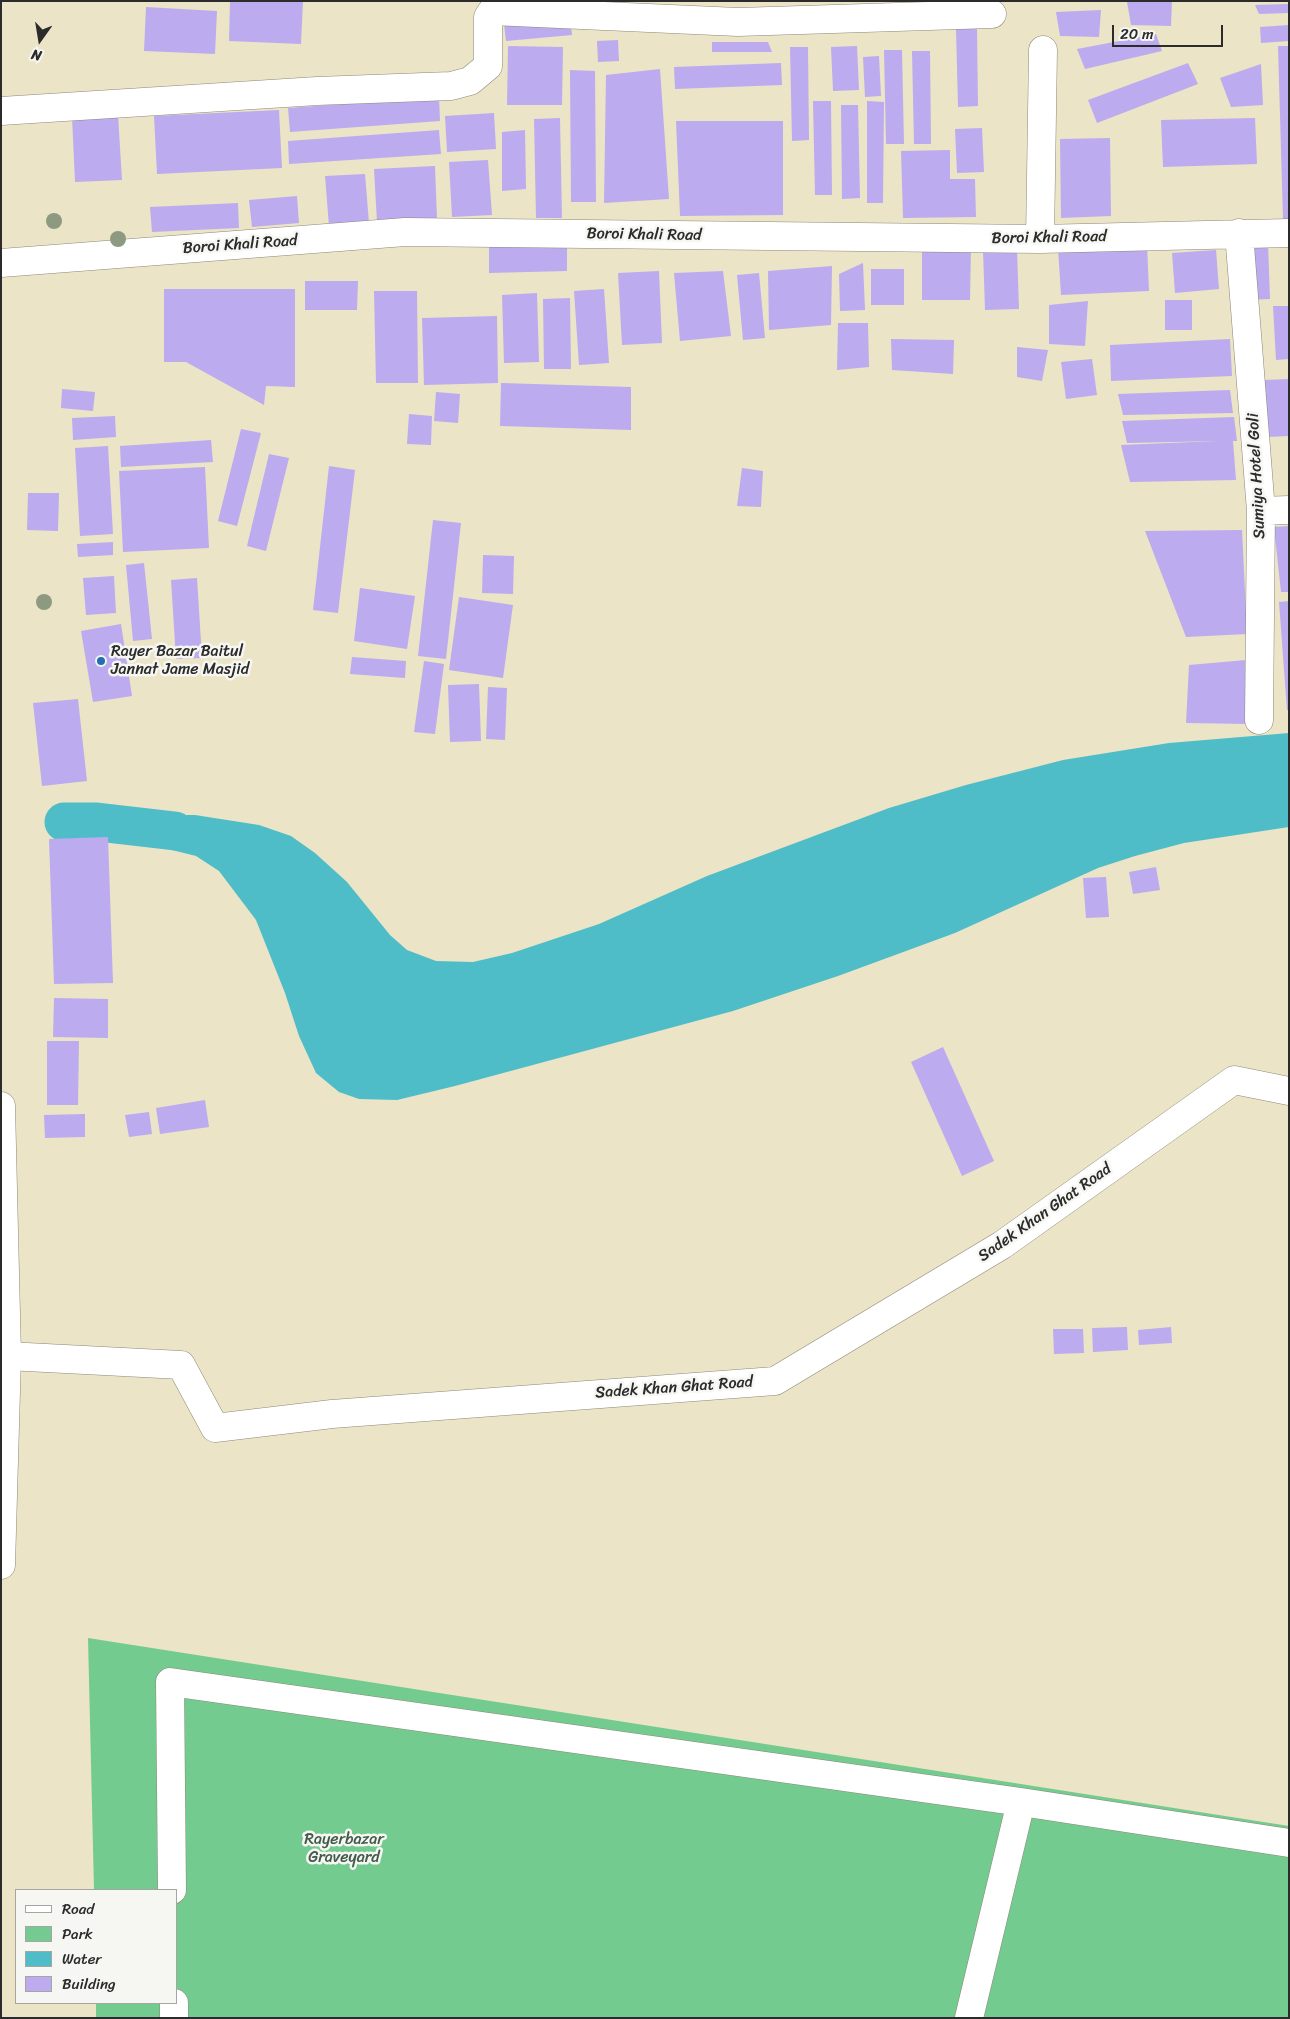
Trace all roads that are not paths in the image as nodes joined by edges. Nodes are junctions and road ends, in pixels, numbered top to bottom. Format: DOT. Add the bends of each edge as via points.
graph roads {
  1 [pos="738,12"];
  2 [pos="992,14"];
  3 [pos="1044,50"];
  4 [pos="1,111"];
  5 [pos="1239,233"];
  6 [pos="1289,233"];
  7 [pos="1040,239"];
  8 [pos="1,263"];
  9 [pos="1261,510"];
  10 [pos="1289,510"];
  11 [pos="1259,720"];
  12 [pos="1289,1090"];
  13 [pos="1,1106"];
  14 [pos="7,1356"];
  15 [pos="1,1565"];
  16 [pos="1021,1802"];
  17 [pos="1289,1843"];
  18 [pos="172,1889"];
  19 [pos="174,2004"];
  20 [pos="174,2018"];
  21 [pos="968,2018"];
  1 -- 2 [label="main road"];
  1 -- 4 [label="main road" via="492,10 488,17 488,66 470,81 451,86"];
  3 -- 7 [label="main road"];
  5 -- 6 [label="main road, Boroi Khali Road"];
  5 -- 7 [label="main road, Boroi Khali Road"];
  5 -- 9 [label="main road, Sumiya Hotel Goli"];
  7 -- 8 [label="main road, Boroi Khali Road" via="405,232"];
  9 -- 10 [label="main road"];
  9 -- 11 [label="main road, Sumiya Hotel Goli"];
  12 -- 14 [label="main road, Sadek Khan Ghat Road" via="1234,1080 1002,1245 775,1381 332,1414 215,1428 181,1365"];
  13 -- 14 [label="main road"];
  14 -- 15 [label="main road"];
  16 -- 17 [label="main road"];
  16 -- 18 [label="main road" via="170,1682"];
  16 -- 21 [label="main road"];
  19 -- 20 [label="main road"];
}
